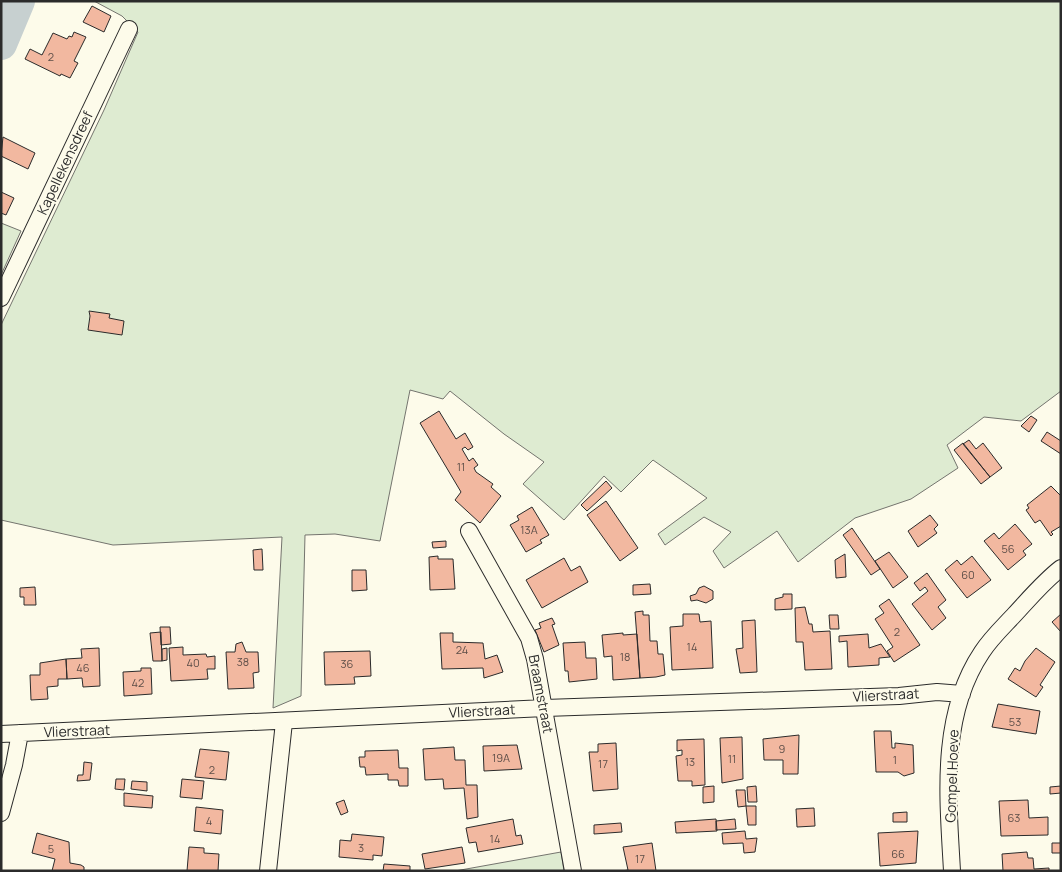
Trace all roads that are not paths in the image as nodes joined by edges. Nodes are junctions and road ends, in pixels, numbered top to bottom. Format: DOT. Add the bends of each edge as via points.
graph roads {
  1 [pos="129,29"];
  2 [pos="1,298"];
  3 [pos="469,531"];
  4 [pos="1061,568"];
  5 [pos="962,694"];
  6 [pos="545,708"];
  7 [pos="284,722"];
  8 [pos="20,733"];
  9 [pos="1,734"];
  10 [pos="1,813"];
  11 [pos="268,871"];
  12 [pos="573,871"];
  13 [pos="952,871"];
  1 -- 2 [label="street, Kapellekensdreef"];
  3 -- 6 [label="street, Braamstraat" via="529,638"];
  4 -- 5 [label="street, Gompel Hoeve" via="983,651"];
  5 -- 6 [label="street, Vlierstraat" via="937,692"];
  5 -- 13 [label="street, Gompel Hoeve" via="951,736 948,803"];
  6 -- 7 [label="street, Vlierstraat"];
  6 -- 12 [label="street, Braamstraat"];
  7 -- 8 [label="street, Vlierstraat"];
  7 -- 11 [label="street"];
  8 -- 9 [label="street, Vlierstraat"];
  8 -- 10 [label="street"];
}
